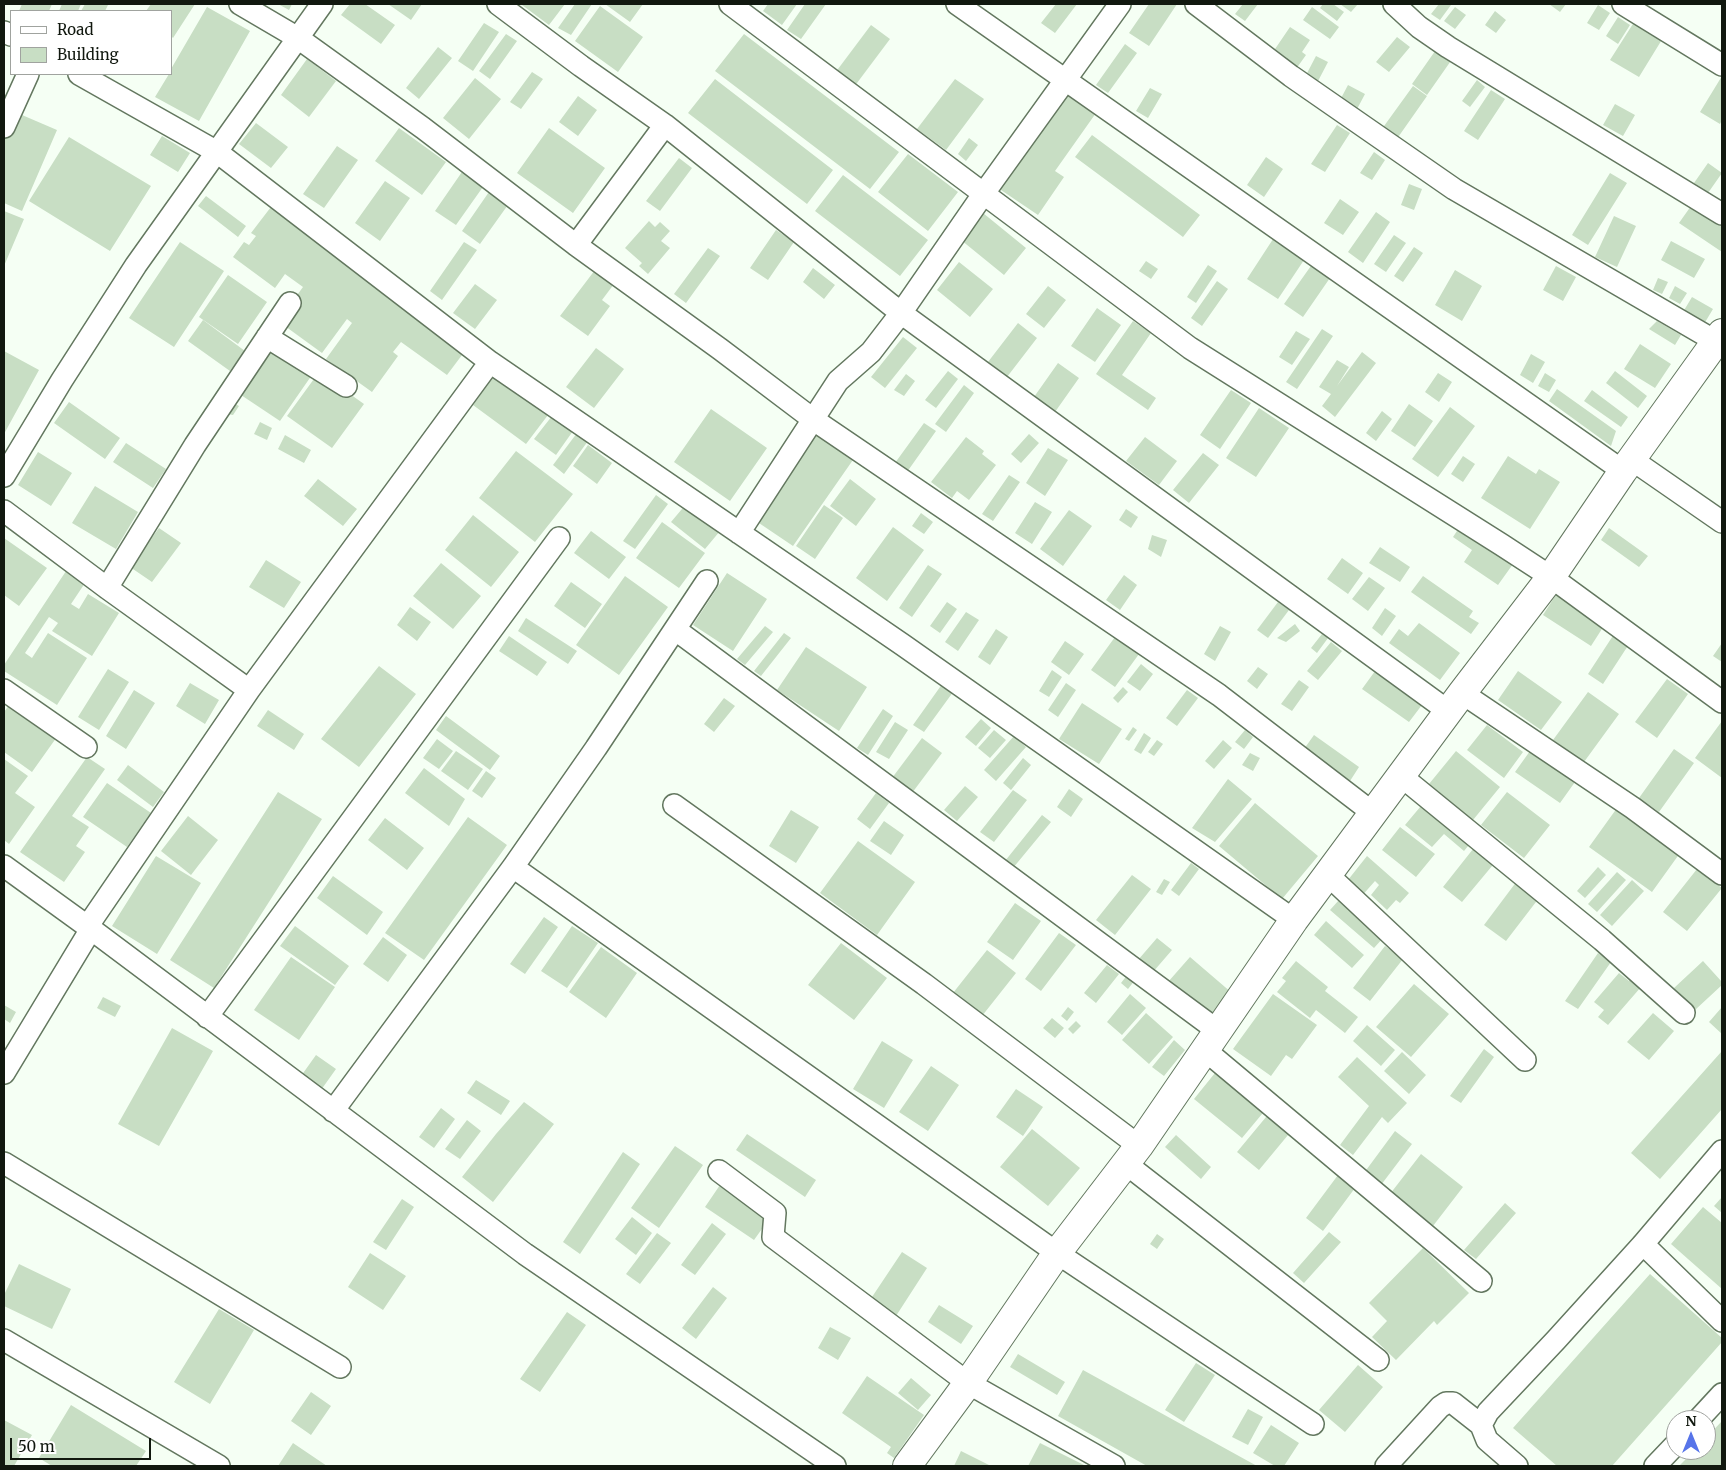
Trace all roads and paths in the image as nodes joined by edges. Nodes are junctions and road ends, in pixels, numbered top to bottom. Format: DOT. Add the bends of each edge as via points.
graph roads {
  1 [pos="240,4"];
  2 [pos="322,4"];
  3 [pos="498,4"];
  4 [pos="730,4"];
  5 [pos="956,4"];
  6 [pos="1120,4"];
  7 [pos="1196,4"];
  8 [pos="1394,4"];
  9 [pos="1623,4"];
  10 [pos="298,38"];
  11 [pos="1722,65"];
  12 [pos="28,75"];
  13 [pos="81,75"];
  14 [pos="1065,80"];
  15 [pos="665,125"];
  16 [pos="4,127"];
  17 [pos="217,152"];
  18 [pos="984,193"];
  19 [pos="1722,214"];
  20 [pos="576,245"];
  21 [pos="290,303"];
  22 [pos="901,312"];
  23 [pos="267,337"];
  24 [pos="1720,339"];
  25 [pos="490,362"];
  26 [pos="346,386"];
  27 [pos="814,420"];
  28 [pos="1627,465"];
  29 [pos="4,476"];
  30 [pos="4,511"];
  31 [pos="1722,522"];
  32 [pos="739,532"];
  33 [pos="559,538"];
  34 [pos="1551,577"];
  35 [pos="707,581"];
  36 [pos="107,588"];
  37 [pos="676,630"];
  38 [pos="4,690"];
  39 [pos="249,690"];
  40 [pos="1455,702"];
  41 [pos="1722,702"];
  42 [pos="86,747"];
  43 [pos="1400,776"];
  44 [pos="674,805"];
  45 [pos="1373,813"];
  46 [pos="4,866"];
  47 [pos="513,867"];
  48 [pos="1722,874"];
  49 [pos="1328,875"];
  50 [pos="1294,920"];
  51 [pos="89,928"];
  52 [pos="1684,1012"];
  53 [pos="207,1017"];
  54 [pos="1211,1040"];
  55 [pos="1525,1060"];
  56 [pos="4,1073"];
  57 [pos="333,1111"];
  58 [pos="1722,1151"];
  59 [pos="1132,1154"];
  60 [pos="4,1163"];
  61 [pos="719,1171"];
  62 [pos="1643,1244"];
  63 [pos="1057,1252"];
  64 [pos="1481,1281"];
  65 [pos="1722,1321"];
  66 [pos="4,1340"];
  67 [pos="1378,1360"];
  68 [pos="340,1367"];
  69 [pos="968,1383"];
  70 [pos="1722,1394"];
  71 [pos="1707,1410"];
  72 [pos="1313,1424"];
  73 [pos="1481,1425"];
  74 [pos="1666,1454"];
  75 [pos="219,1466"];
  76 [pos="835,1466"];
  77 [pos="907,1466"];
  78 [pos="1114,1466"];
  79 [pos="1386,1466"];
  80 [pos="1518,1466"];
  81 [pos="1655,1466"];
  1 -- 10 [label="street"];
  2 -- 10 [label="street"];
  3 -- 15 [label="street"];
  4 -- 18 [label="street"];
  5 -- 14 [label="street"];
  6 -- 14 [label="street"];
  7 -- 24 [label="street" via="1291,76 1454,189"];
  8 -- 19 [label="street" via="1448,47"];
  9 -- 11 [label="street"];
  10 -- 17 [label="street"];
  10 -- 20 [label="street"];
  12 -- 16 [label="street"];
  13 -- 17 [label="street"];
  14 -- 18 [label="street"];
  14 -- 28 [label="street"];
  15 -- 20 [label="street"];
  15 -- 22 [label="street"];
  17 -- 25 [label="street"];
  17 -- 29 [label="street" via="136,265"];
  18 -- 22 [label="street"];
  18 -- 34 [label="street" via="1190,348"];
  20 -- 27 [label="street"];
  21 -- 23 [label="street"];
  22 -- 27 [label="street" via="871,352 838,381"];
  22 -- 40 [label="street"];
  23 -- 26 [label="street"];
  23 -- 36 [label="street" via="195,445"];
  24 -- 28 [label="street"];
  25 -- 32 [label="street"];
  25 -- 39 [label="street"];
  27 -- 32 [label="street"];
  27 -- 45 [label="street" via="1219,694"];
  28 -- 31 [label="street"];
  28 -- 34 [label="street"];
  30 -- 36 [label="street"];
  32 -- 50 [label="street"];
  33 -- 53 [label="street"];
  34 -- 40 [label="street"];
  34 -- 41 [label="street"];
  35 -- 37 [label="street"];
  36 -- 39 [label="street"];
  37 -- 47 [label="street"];
  37 -- 54 [label="street"];
  38 -- 42 [label="street"];
  39 -- 51 [label="street"];
  40 -- 43 [label="street"];
  40 -- 48 [label="street" via="1633,808"];
  43 -- 45 [label="street"];
  43 -- 52 [label="street" via="1602,940"];
  44 -- 59 [label="street" via="924,984"];
  45 -- 49 [label="street"];
  46 -- 51 [label="street"];
  47 -- 57 [label="street"];
  47 -- 63 [label="street"];
  49 -- 50 [label="street"];
  49 -- 55 [label="street"];
  50 -- 54 [label="street"];
  51 -- 53 [label="street"];
  51 -- 56 [label="street"];
  53 -- 57 [label="street"];
  54 -- 59 [label="street"];
  54 -- 64 [label="street"];
  57 -- 76 [label="street" via="525,1254"];
  58 -- 62 [label="street"];
  59 -- 63 [label="street"];
  59 -- 67 [label="street"];
  60 -- 68 [label="street"];
  61 -- 69 [label="street" via="775,1212 774,1237"];
  62 -- 65 [label="street"];
  62 -- 73 [label="street" via="1488,1412"];
  63 -- 69 [label="street"];
  63 -- 72 [label="street"];
  66 -- 75 [label="street"];
  69 -- 77 [label="street"];
  69 -- 78 [label="street"];
  70 -- 71 [label="street"];
  73 -- 79 [label="street" via="1453,1403 1446,1403"];
  73 -- 80 [label="street" via="1487,1440"];
  74 -- 81 [label="street"];
}
